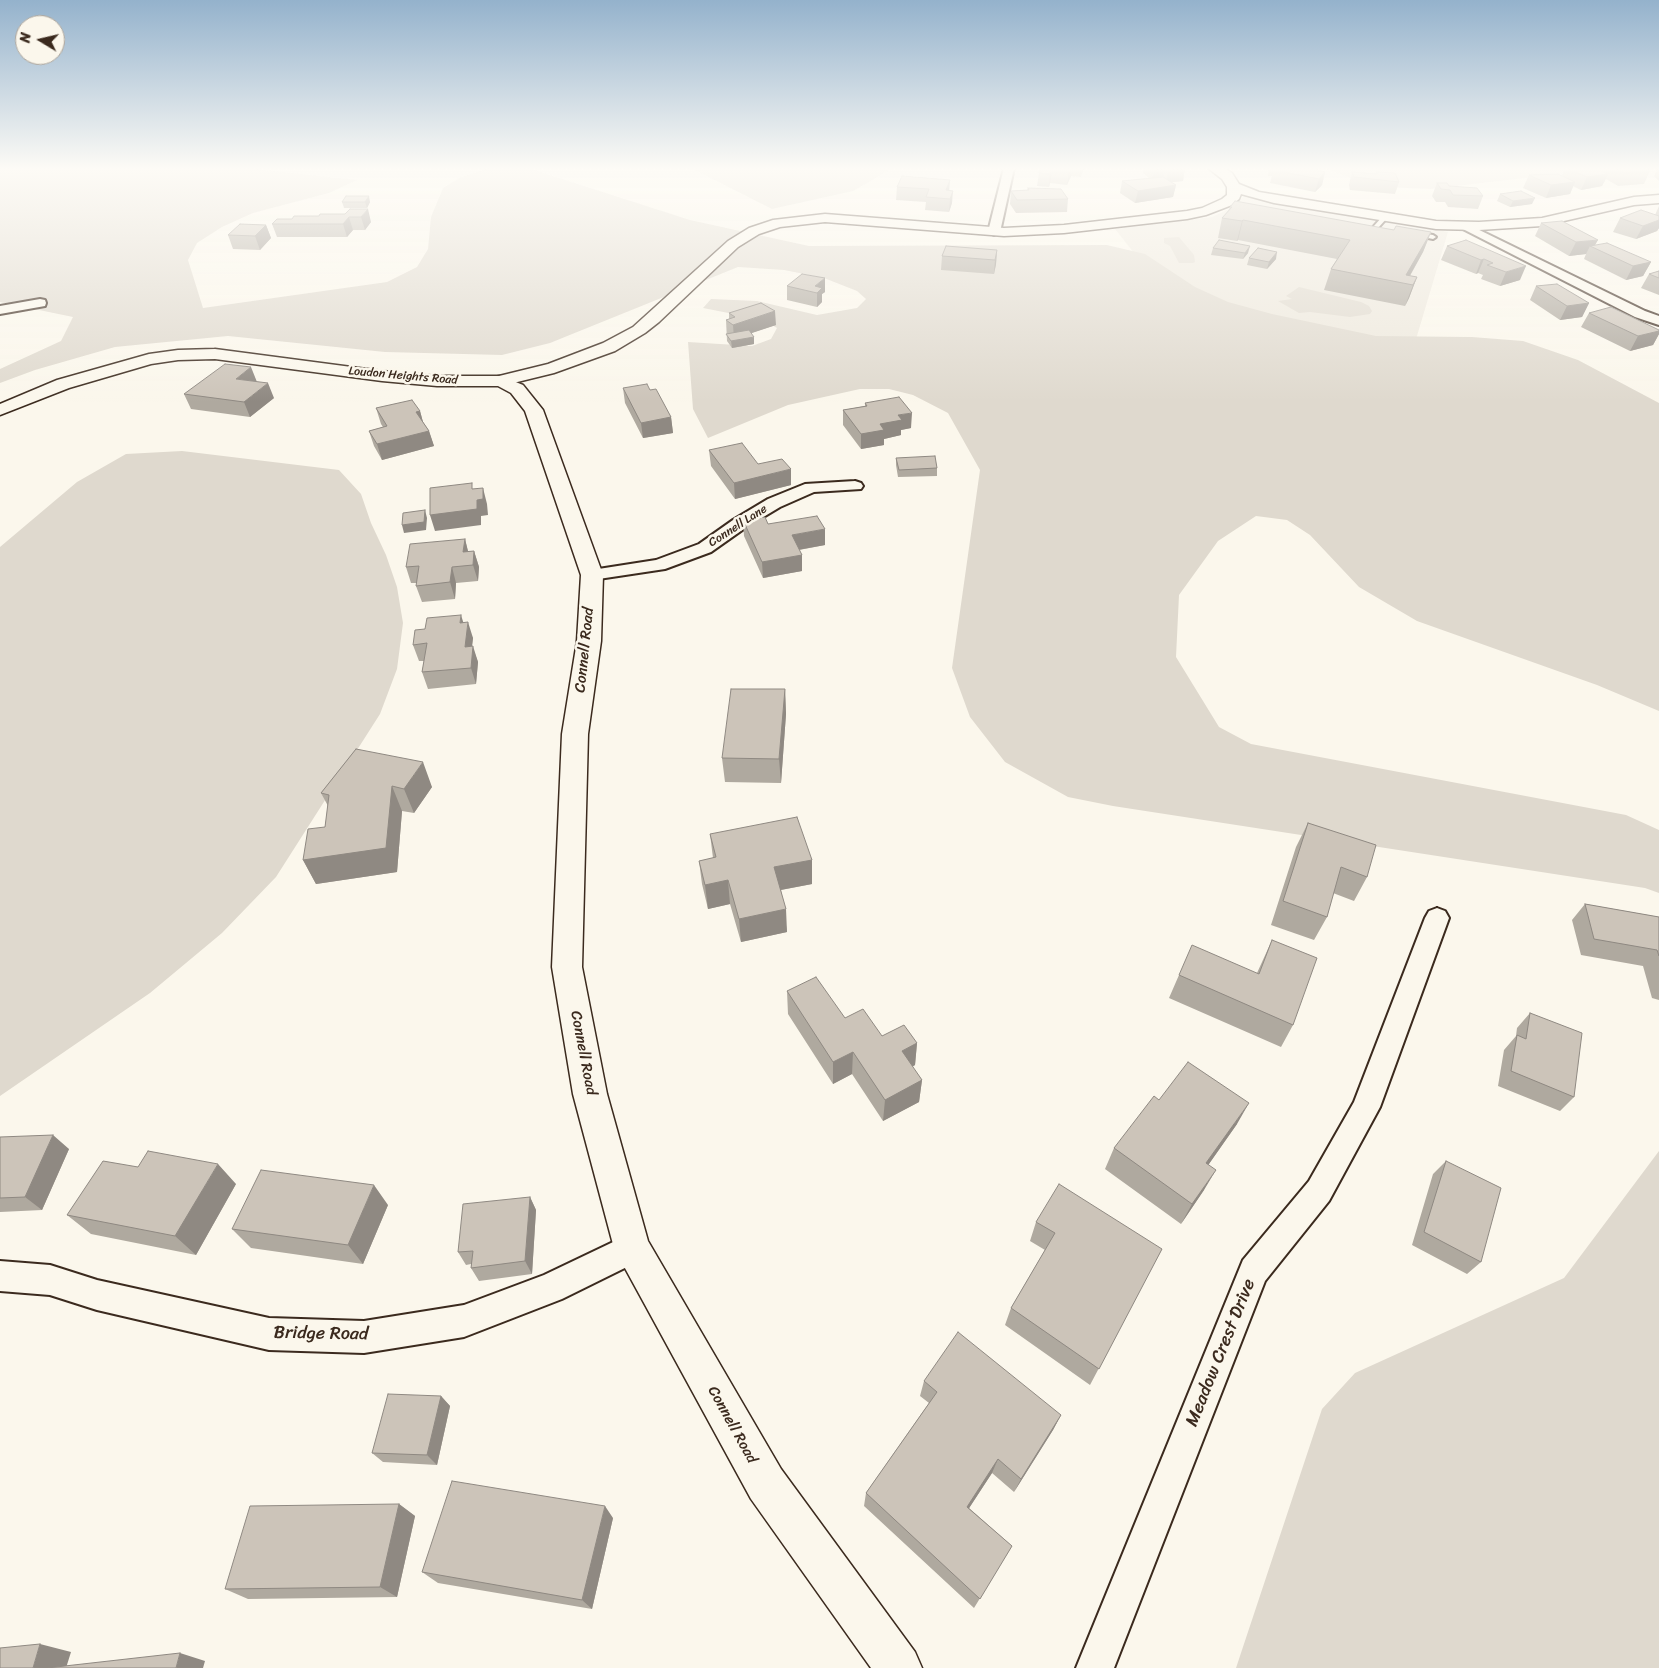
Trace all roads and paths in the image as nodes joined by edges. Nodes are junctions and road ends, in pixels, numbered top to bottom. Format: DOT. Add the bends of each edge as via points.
graph roads {
  1 [pos="731,246"];
  2 [pos="1505,246"];
  3 [pos="40,303"];
  4 [pos="0,310"];
  5 [pos="1659,321"];
  6 [pos="501,381"];
  7 [pos="0,410"];
  8 [pos="855,486"];
  9 [pos="592,575"];
  10 [pos="1437,918"];
  11 [pos="632,1248"];
  12 [pos="0,1276"];
  13 [pos="899,1668"];
  14 [pos="1095,1668"];
  1 -- 6 [label="street, Loudon Heights Road" via="653,319 624,339 554,368"];
  2 -- 5 [label="street"];
  3 -- 4 [label="street"];
  6 -- 7 [label="street, Loudon Heights Road" via="437,381 215,354 178,355 149,359 64,384"];
  6 -- 9 [label="street, Connell Road" via="517,389 534,410"];
  8 -- 9 [label="street, Connell Lane" via="811,487 774,503 705,548 659,564"];
  9 -- 11 [label="street, Connell Road" via="589,641 575,734 567,967 590,1094"];
  10 -- 14 [label="street, Meadow Crest Drive" via="1366,1107 1319,1191 1254,1271"];
  11 -- 12 [label="street, Bridge Road" via="551,1288 464,1321 364,1337 268,1334 97,1295 50,1280"];
  11 -- 13 [label="street, Connell Road" via="766,1484"];
}
